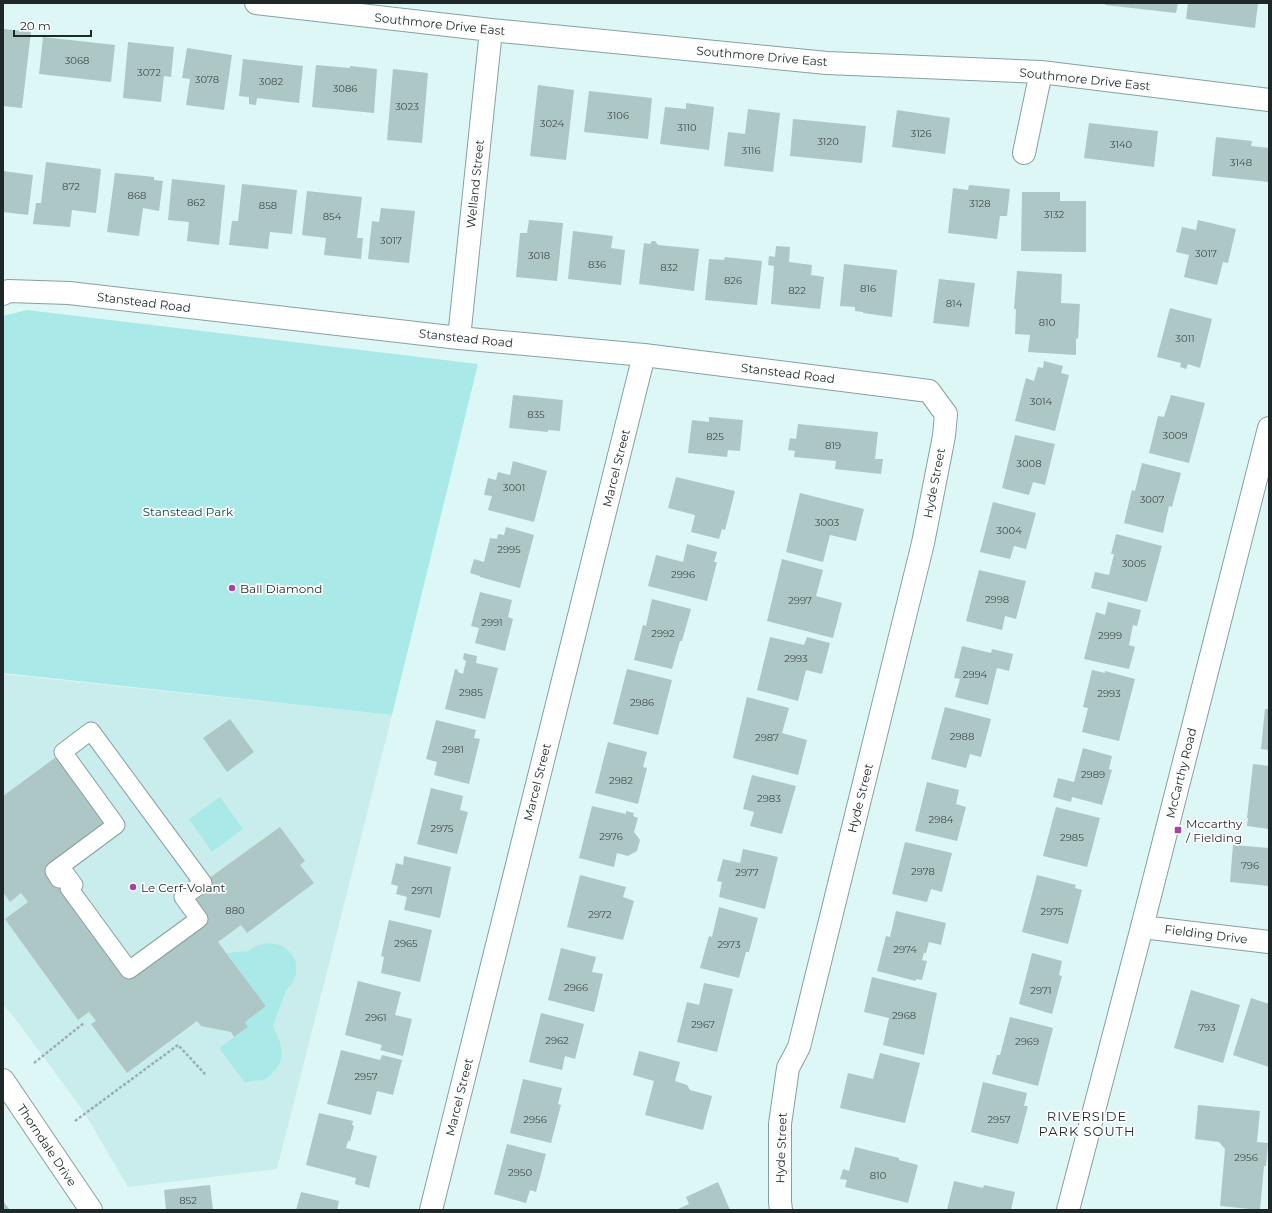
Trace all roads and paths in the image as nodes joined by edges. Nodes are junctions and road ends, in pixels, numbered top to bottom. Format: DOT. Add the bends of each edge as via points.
graph roads {
  1 [pos="256,3"];
  2 [pos="491,30"];
  3 [pos="1041,72"];
  4 [pos="1269,100"];
  5 [pos="1024,153"];
  6 [pos="3,294"];
  7 [pos="459,338"];
  8 [pos="644,355"];
  9 [pos="929,391"];
  10 [pos="1269,428"];
  11 [pos="62,752"];
  12 [pos="1142,927"];
  13 [pos="1269,942"];
  14 [pos="84,1023"];
  15 [pos="34,1063"];
  16 [pos="206,1075"];
  17 [pos="3,1080"];
  18 [pos="75,1121"];
  19 [pos="92,1210"];
  20 [pos="431,1210"];
  21 [pos="781,1210"];
  22 [pos="1068,1210"];
  1 -- 2 [label="street, Southmore Drive East"];
  2 -- 3 [label="street, Southmore Drive East" via="827,63"];
  2 -- 7 [label="street, Welland Street"];
  3 -- 4 [label="street, Southmore Drive East"];
  3 -- 5 [label="street"];
  6 -- 7 [label="street, Stanstead Road" via="69,293"];
  7 -- 8 [label="street, Stanstead Road"];
  8 -- 9 [label="street, Stanstead Road"];
  8 -- 20 [label="street, Marcel Street"];
  9 -- 21 [label="street, Hyde Street" via="946,414 944,436 923,542 818,969 798,1047 788,1068 780,1124"];
  10 -- 12 [label="street, McCarthy Road"];
  11 -- 11 [label="street" via="90,731 203,883 183,897 199,918 129,970 69,888 74,885 66,874 60,879 54,871 116,825"];
  12 -- 13 [label="street, Fielding Drive"];
  12 -- 22 [label="street, McCarthy Road"];
  14 -- 15 [label="path"];
  16 -- 18 [label="path" via="178,1045"];
  17 -- 19 [label="street, Thorndale Drive"];
}
